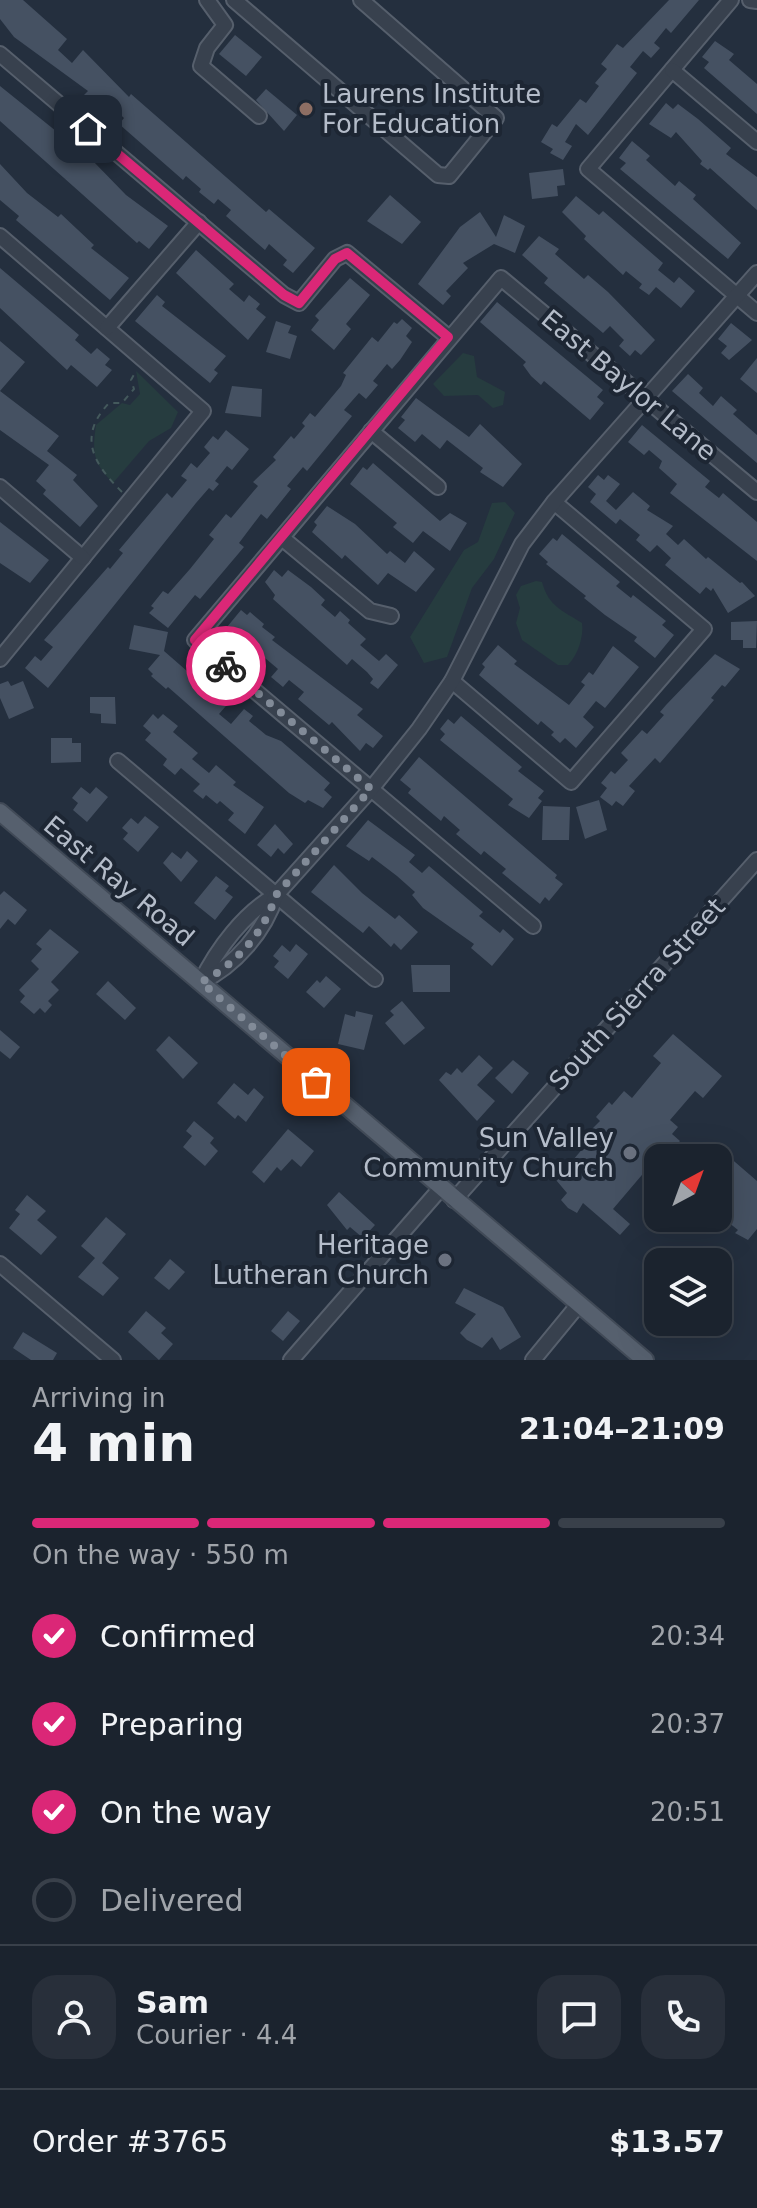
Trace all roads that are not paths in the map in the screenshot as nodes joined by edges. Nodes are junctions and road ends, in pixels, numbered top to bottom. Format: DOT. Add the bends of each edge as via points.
graph roads {
  1 [pos="207,0"];
  2 [pos="234,0"];
  3 [pos="361,0"];
  4 [pos="731,0"];
  5 [pos="750,0"];
  6 [pos="757,1"];
  7 [pos="0,54"];
  8 [pos="672,70"];
  9 [pos="259,116"];
  10 [pos="757,142"];
  11 [pos="199,222"];
  12 [pos="0,236"];
  13 [pos="757,273"];
  14 [pos="737,297"];
  15 [pos="757,313"];
  16 [pos="107,328"];
  17 [pos="448,337"];
  18 [pos="645,398"];
  19 [pos="371,431"];
  20 [pos="0,487"];
  21 [pos="438,487"];
  22 [pos="757,492"];
  23 [pos="554,502"];
  24 [pos="282,538"];
  25 [pos="83,558"];
  26 [pos="391,616"];
  27 [pos="0,659"];
  28 [pos="452,681"];
  29 [pos="118,761"];
  30 [pos="371,789"];
  31 [pos="0,812"];
  32 [pos="757,860"];
  33 [pos="276,895"];
  34 [pos="533,926"];
  35 [pos="375,979"];
  36 [pos="201,982"];
  37 [pos="448,1194"];
  38 [pos="0,1264"];
  39 [pos="579,1304"];
  40 [pos="113,1360"];
  41 [pos="291,1360"];
  42 [pos="533,1360"];
  43 [pos="645,1360"];
  1 -- 9 [label="street" via="225,25 201,66"];
  2 -- 3 [label="street" via="438,175 449,176 496,118"];
  4 -- 8 [label="street"];
  5 -- 6 [label="street"];
  7 -- 11 [label="street"];
  8 -- 10 [label="street"];
  8 -- 14 [label="street" via="588,169"];
  11 -- 16 [label="street"];
  11 -- 17 [label="street" via="299,303 335,259 347,253"];
  12 -- 16 [label="street"];
  13 -- 14 [label="street"];
  14 -- 15 [label="street"];
  14 -- 18 [label="street"];
  16 -- 25 [label="street" via="203,411"];
  17 -- 18 [label="street, East Baylor Lane" via="501,278"];
  17 -- 19 [label="street"];
  18 -- 22 [label="street, East Baylor Lane"];
  18 -- 23 [label="street"];
  19 -- 21 [label="street"];
  19 -- 24 [label="street"];
  20 -- 25 [label="street"];
  23 -- 28 [label="street" via="522,544"];
  23 -- 28 [label="street" via="704,629 571,782"];
  24 -- 26 [label="street" via="370,611"];
  24 -- 30 [label="street" via="195,640"];
  25 -- 27 [label="street"];
  28 -- 30 [label="street"];
  29 -- 33 [label="street"];
  30 -- 33 [label="street"];
  30 -- 34 [label="street"];
  31 -- 36 [label="main road, East Ray Road"];
  32 -- 37 [label="street, South Sierra Street"];
  33 -- 35 [label="street"];
  33 -- 36 [label="street" via="258,905 211,960"];
  36 -- 37 [label="main road, East Ray Road"];
  37 -- 39 [label="main road, East Ray Road"];
  37 -- 41 [label="street, South Sierra Street"];
  38 -- 40 [label="street"];
  39 -- 42 [label="street"];
  39 -- 43 [label="main road, East Ray Road"];
}
